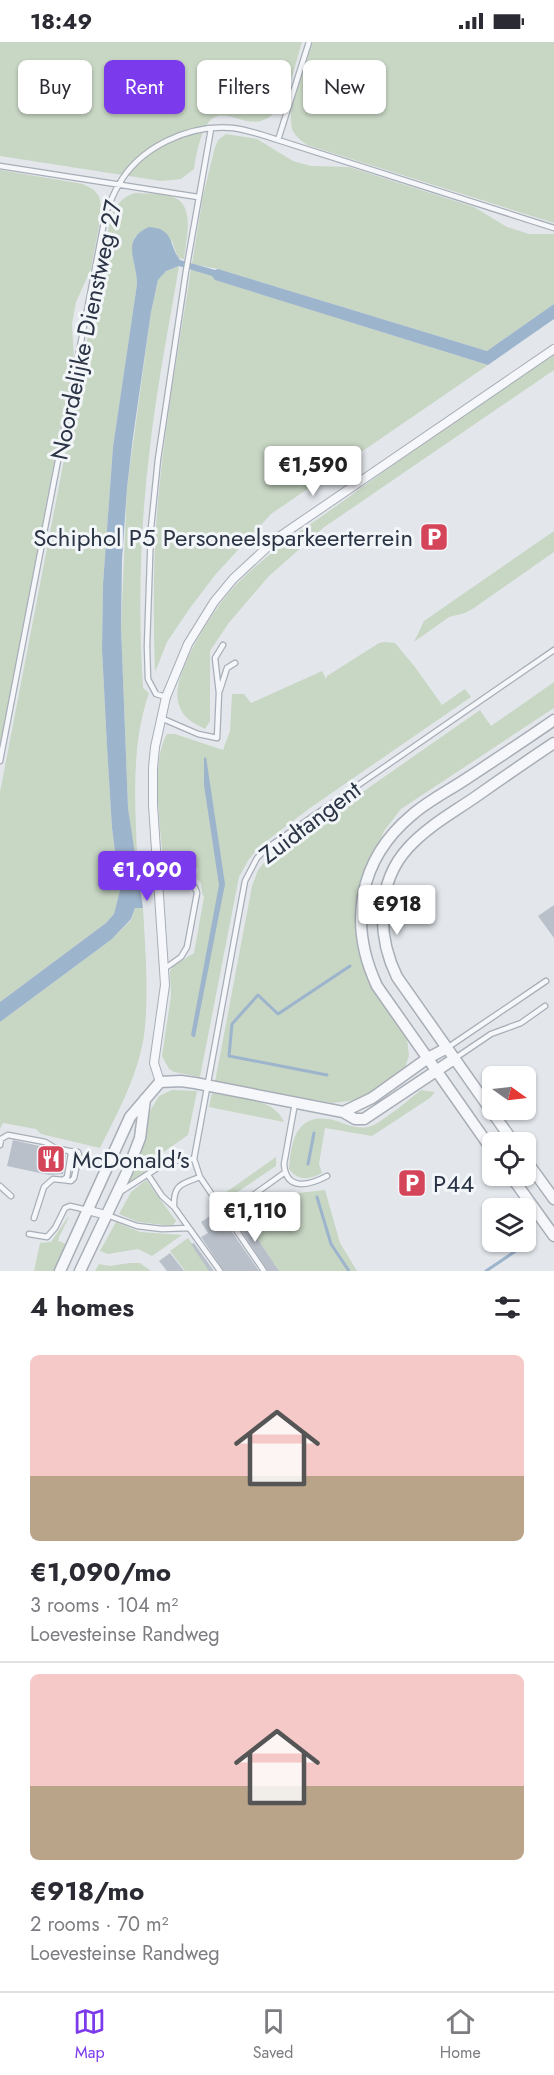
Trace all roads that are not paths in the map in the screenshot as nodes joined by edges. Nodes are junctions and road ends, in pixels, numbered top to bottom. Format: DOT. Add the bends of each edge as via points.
graph roads {
  1 [pos="309,42"];
  2 [pos="211,129"];
  3 [pos="278,140"];
  4 [pos="0,166"];
  5 [pos="118,185"];
  6 [pos="198,197"];
  7 [pos="554,228"];
  8 [pos="554,349"];
  9 [pos="223,645"];
  10 [pos="554,650"];
  11 [pos="235,663"];
  12 [pos="219,693"];
  13 [pos="166,697"];
  14 [pos="161,718"];
  15 [pos="554,720"];
  16 [pos="554,743"];
  17 [pos="0,761"];
  18 [pos="158,881"];
  19 [pos="164,969"];
  20 [pos="546,981"];
  21 [pos="545,1006"];
  22 [pos="447,1048"];
  23 [pos="428,1058"];
  24 [pos="454,1059"];
  25 [pos="436,1070"];
  26 [pos="160,1082"];
  27 [pos="207,1086"];
  28 [pos="145,1099"];
  29 [pos="295,1103"];
  30 [pos="343,1112"];
  31 [pos="506,1132"];
  32 [pos="482,1136"];
  33 [pos="0,1145"];
  34 [pos="194,1159"];
  35 [pos="284,1173"];
  36 [pos="536,1174"];
  37 [pos="148,1175"];
  38 [pos="327,1176"];
  39 [pos="200,1177"];
  40 [pos="0,1186"];
  41 [pos="518,1186"];
  42 [pos="116,1195"];
  43 [pos="11,1196"];
  44 [pos="252,1196"];
  45 [pos="554,1199"];
  46 [pos="174,1207"];
  47 [pos="87,1210"];
  48 [pos="106,1215"];
  49 [pos="34,1218"];
  50 [pos="189,1228"];
  51 [pos="30,1234"];
  52 [pos="554,1236"];
  53 [pos="60,1271"];
  54 [pos="81,1271"];
  55 [pos="220,1271"];
  56 [pos="264,1271"];
  1 -- 3 [label="lane"];
  2 -- 3 [label="lane, Noordelijke Dienstweg 27" via="235,129"];
  2 -- 5 [label="lane, Noordelijke Dienstweg 27" via="176,137 152,149"];
  2 -- 6 [label="lane"];
  3 -- 7 [label="lane, Noordelijke Dienstweg 27"];
  4 -- 5 [label="lane"];
  5 -- 6 [label="lane"];
  5 -- 17 [label="lane, Noordelijke Dienstweg 27" via="106,212"];
  6 -- 13 [label="lane" via="151,528 148,679 156,694"];
  8 -- 13 [label="street" via="299,522 255,557 201,622"];
  9 -- 12 [label="lane" via="215,658"];
  10 -- 27 [label="lane, Zuidtangent" via="257,858 241,898"];
  11 -- 12 [label="lane" via="227,668"];
  12 -- 14 [label="lane" via="217,738"];
  13 -- 14 [label="street"];
  14 -- 18 [label="street" via="153,768"];
  15 -- 23 [label="street" via="412,815 380,851 370,873 360,927 365,958 377,986"];
  16 -- 22 [label="street" via="423,833 407,849 386,891 382,936 391,965"];
  18 -- 19 [label="street"];
  18 -- 19 [label="lane" via="191,882 197,893 187,947 181,957"];
  19 -- 26 [label="street" via="163,1012 154,1063"];
  20 -- 22 [label="lane"];
  21 -- 24 [label="lane"];
  22 -- 23 [label="street"];
  22 -- 24 [label="street"];
  23 -- 25 [label="street"];
  23 -- 30 [label="street" via="372,1098"];
  24 -- 25 [label="street"];
  24 -- 31 [label="street"];
  25 -- 30 [label="street" via="369,1117 355,1119"];
  25 -- 32 [label="street"];
  26 -- 27 [label="street"];
  26 -- 28 [label="street"];
  27 -- 29 [label="street"];
  27 -- 34 [label="lane, Zuidtangent"];
  28 -- 42 [label="street" via="140,1138"];
  28 -- 47 [label="street" via="130,1117"];
  29 -- 30 [label="street"];
  29 -- 35 [label="lane"];
  33 -- 49 [label="lane" via="8,1135 45,1142 71,1154 67,1177 53,1179 44,1187"];
  34 -- 37 [label="lane" via="162,1165"];
  34 -- 39 [label="lane, Zuidtangent"];
  35 -- 38 [label="lane" via="293,1182 304,1185"];
  35 -- 44 [label="lane"];
  36 -- 45 [label="street"];
  37 -- 42 [label="lane"];
  37 -- 46 [label="lane"];
  39 -- 46 [label="lane" via="178,1188"];
  39 -- 56 [label="lane, Zuidtangent"];
  40 -- 43 [label="lane"];
  41 -- 52 [label="street"];
  42 -- 48 [label="street"];
  46 -- 50 [label="lane"];
  47 -- 48 [label="street"];
  47 -- 51 [label="lane" via="65,1208 47,1237"];
  47 -- 53 [label="street"];
  48 -- 50 [label="lane" via="137,1226"];
  48 -- 54 [label="street"];
  50 -- 55 [label="lane"];
}
